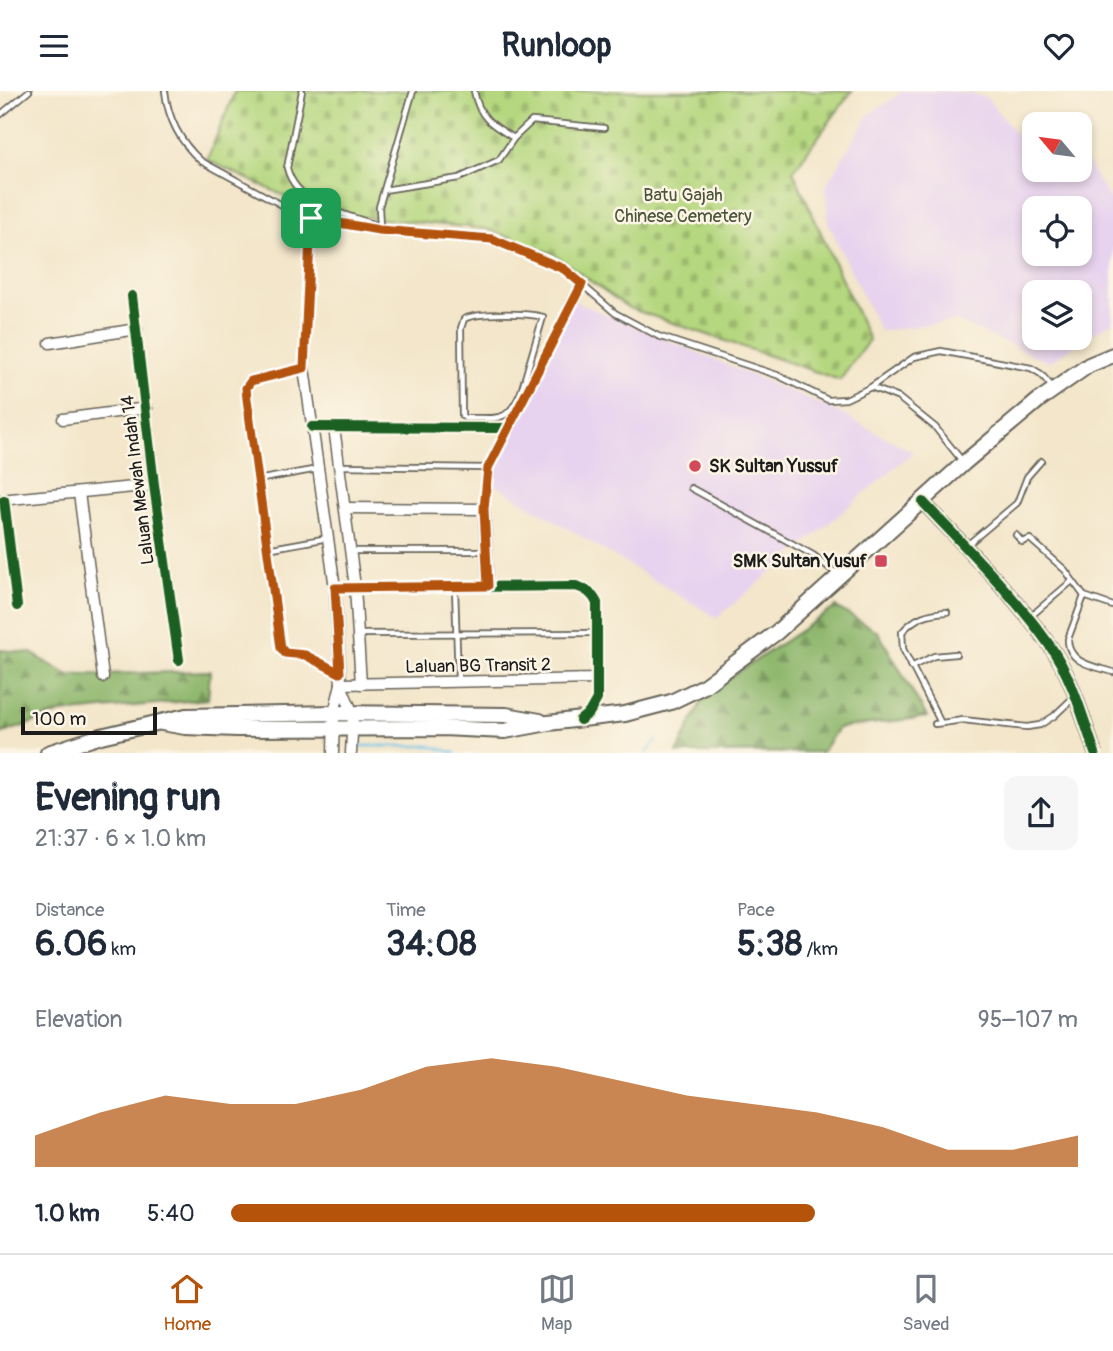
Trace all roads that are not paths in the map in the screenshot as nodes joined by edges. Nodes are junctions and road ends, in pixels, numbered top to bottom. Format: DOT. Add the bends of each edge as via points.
graph roads {
  1 [pos="29,91"];
  2 [pos="165,91"];
  3 [pos="302,91"];
  4 [pos="413,91"];
  5 [pos="474,91"];
  6 [pos="0,115"];
  7 [pos="604,128"];
  8 [pos="514,138"];
  9 [pos="384,190"];
  10 [pos="311,218"];
  11 [pos="380,228"];
  12 [pos="582,284"];
  13 [pos="132,296"];
  14 [pos="137,329"];
  15 [pos="50,343"];
  16 [pos="1113,355"];
  17 [pos="304,368"];
  18 [pos="870,387"];
  19 [pos="1053,389"];
  20 [pos="524,392"];
  21 [pos="147,408"];
  22 [pos="63,419"];
  23 [pos="312,427"];
  24 [pos="334,427"];
  25 [pos="507,428"];
  26 [pos="1041,461"];
  27 [pos="964,463"];
  28 [pos="339,466"];
  29 [pos="488,468"];
  30 [pos="318,469"];
  31 [pos="257,480"];
  32 [pos="154,485"];
  33 [pos="691,488"];
  34 [pos="79,493"];
  35 [pos="2,500"];
  36 [pos="923,502"];
  37 [pos="345,509"];
  38 [pos="484,509"];
  39 [pos="1016,535"];
  40 [pos="328,538"];
  41 [pos="965,547"];
  42 [pos="267,549"];
  43 [pos="350,551"];
  44 [pos="486,551"];
  45 [pos="840,576"];
  46 [pos="1072,581"];
  47 [pos="488,586"];
  48 [pos="355,587"];
  49 [pos="455,587"];
  50 [pos="335,588"];
  51 [pos="1084,596"];
  52 [pos="17,606"];
  53 [pos="1113,606"];
  54 [pos="947,611"];
  55 [pos="1028,619"];
  56 [pos="456,633"];
  57 [pos="597,633"];
  58 [pos="358,634"];
  59 [pos="956,654"];
  60 [pos="179,660"];
  61 [pos="911,667"];
  62 [pos="1113,672"];
  63 [pos="340,673"];
  64 [pos="103,677"];
  65 [pos="596,679"];
  66 [pos="458,682"];
  67 [pos="341,684"];
  68 [pos="361,684"];
  69 [pos="1076,695"];
  70 [pos="597,699"];
  71 [pos="334,713"];
  72 [pos="353,714"];
  73 [pos="617,715"];
  74 [pos="580,720"];
  75 [pos="162,723"];
  76 [pos="548,723"];
  77 [pos="334,729"];
  78 [pos="352,730"];
  79 [pos="48,753"];
  80 [pos="333,753"];
  81 [pos="351,753"];
  82 [pos="1095,753"];
  1 -- 6 [label="lane"];
  2 -- 10 [label="lane" via="174,127 201,161"];
  3 -- 11 [label="lane" via="287,168 290,181 301,194"];
  4 -- 9 [label="lane"];
  5 -- 8 [label="lane" via="476,104 489,123"];
  7 -- 8 [label="lane" via="532,121"];
  8 -- 9 [label="lane" via="499,160 459,178"];
  9 -- 11 [label="lane"];
  10 -- 11 [label="lane"];
  10 -- 17 [label="lane"];
  11 -- 12 [label="lane" via="492,239 564,269"];
  12 -- 18 [label="lane" via="615,313 658,336 777,375 828,400 846,399"];
  12 -- 20 [label="lane"];
  13 -- 14 [label="street, Laluan Mewah Indah 14"];
  14 -- 15 [label="street"];
  14 -- 21 [label="street, Laluan Mewah Indah 14"];
  16 -- 19 [label="main road"];
  17 -- 23 [label="street"];
  17 -- 31 [label="lane" via="248,384"];
  18 -- 19 [label="lane" via="914,357 941,351 1031,368"];
  18 -- 27 [label="lane" via="900,398 935,427"];
  19 -- 27 [label="main road"];
  20 -- 20 [label="lane" via="504,417 465,418 460,414 461,328 466,317 542,317"];
  20 -- 25 [label="lane"];
  21 -- 22 [label="street"];
  21 -- 32 [label="street, Laluan Mewah Indah 14"];
  23 -- 24 [label="street"];
  23 -- 30 [label="street"];
  24 -- 25 [label="street"];
  24 -- 28 [label="street"];
  25 -- 29 [label="lane"];
  26 -- 41 [label="lane" via="1027,477 1017,503"];
  27 -- 36 [label="main road"];
  28 -- 29 [label="lane"];
  28 -- 37 [label="street"];
  29 -- 38 [label="lane"];
  30 -- 31 [label="lane"];
  30 -- 40 [label="street"];
  31 -- 42 [label="lane"];
  32 -- 34 [label="street"];
  32 -- 60 [label="street, Laluan Mewah Indah 14"];
  33 -- 45 [label="lane" via="813,555"];
  34 -- 35 [label="street"];
  34 -- 64 [label="street"];
  35 -- 52 [label="street"];
  36 -- 41 [label="street"];
  36 -- 45 [label="main road"];
  37 -- 38 [label="street"];
  37 -- 43 [label="street"];
  38 -- 44 [label="street"];
  39 -- 46 [label="lane" via="1022,542 1030,539"];
  40 -- 42 [label="lane"];
  40 -- 50 [label="street"];
  41 -- 55 [label="street"];
  42 -- 63 [label="lane" via="281,648"];
  43 -- 44 [label="lane"];
  43 -- 48 [label="street"];
  44 -- 47 [label="street"];
  45 -- 73 [label="main road" via="704,686 671,702"];
  46 -- 51 [label="lane"];
  46 -- 55 [label="lane"];
  47 -- 49 [label="street"];
  47 -- 57 [label="street" via="583,588 597,603"];
  48 -- 49 [label="street"];
  48 -- 50 [label="street"];
  48 -- 58 [label="street"];
  49 -- 56 [label="lane"];
  50 -- 63 [label="street"];
  51 -- 53 [label="lane"];
  51 -- 62 [label="lane" via="1068,646 1077,660"];
  54 -- 61 [label="lane" via="930,612 902,632"];
  55 -- 69 [label="street" via="1049,645"];
  56 -- 57 [label="lane"];
  56 -- 58 [label="lane"];
  56 -- 66 [label="lane"];
  57 -- 65 [label="street"];
  58 -- 68 [label="street"];
  59 -- 61 [label="lane" via="934,656"];
  61 -- 69 [label="lane" via="934,707 938,724 963,720 1040,725"];
  63 -- 67 [label="street"];
  65 -- 66 [label="street, Laluan BG Transit 2"];
  65 -- 70 [label="street"];
  66 -- 68 [label="street, Laluan BG Transit 2"];
  67 -- 68 [label="street, Laluan BG Transit 2"];
  67 -- 71 [label="street"];
  67 -- 72 [label="street"];
  69 -- 82 [label="street"];
  70 -- 73 [label="street"];
  70 -- 74 [label="street"];
  71 -- 72 [label="main road"];
  71 -- 75 [label="main road" via="186,716"];
  71 -- 77 [label="street"];
  72 -- 76 [label="main road" via="506,715"];
  72 -- 78 [label="street"];
  73 -- 74 [label="main road"];
  74 -- 76 [label="main road"];
  75 -- 77 [label="main road"];
  75 -- 79 [label="main road"];
  76 -- 78 [label="main road" via="505,731"];
  77 -- 78 [label="main road"];
  77 -- 80 [label="street"];
  78 -- 81 [label="street"];
}
